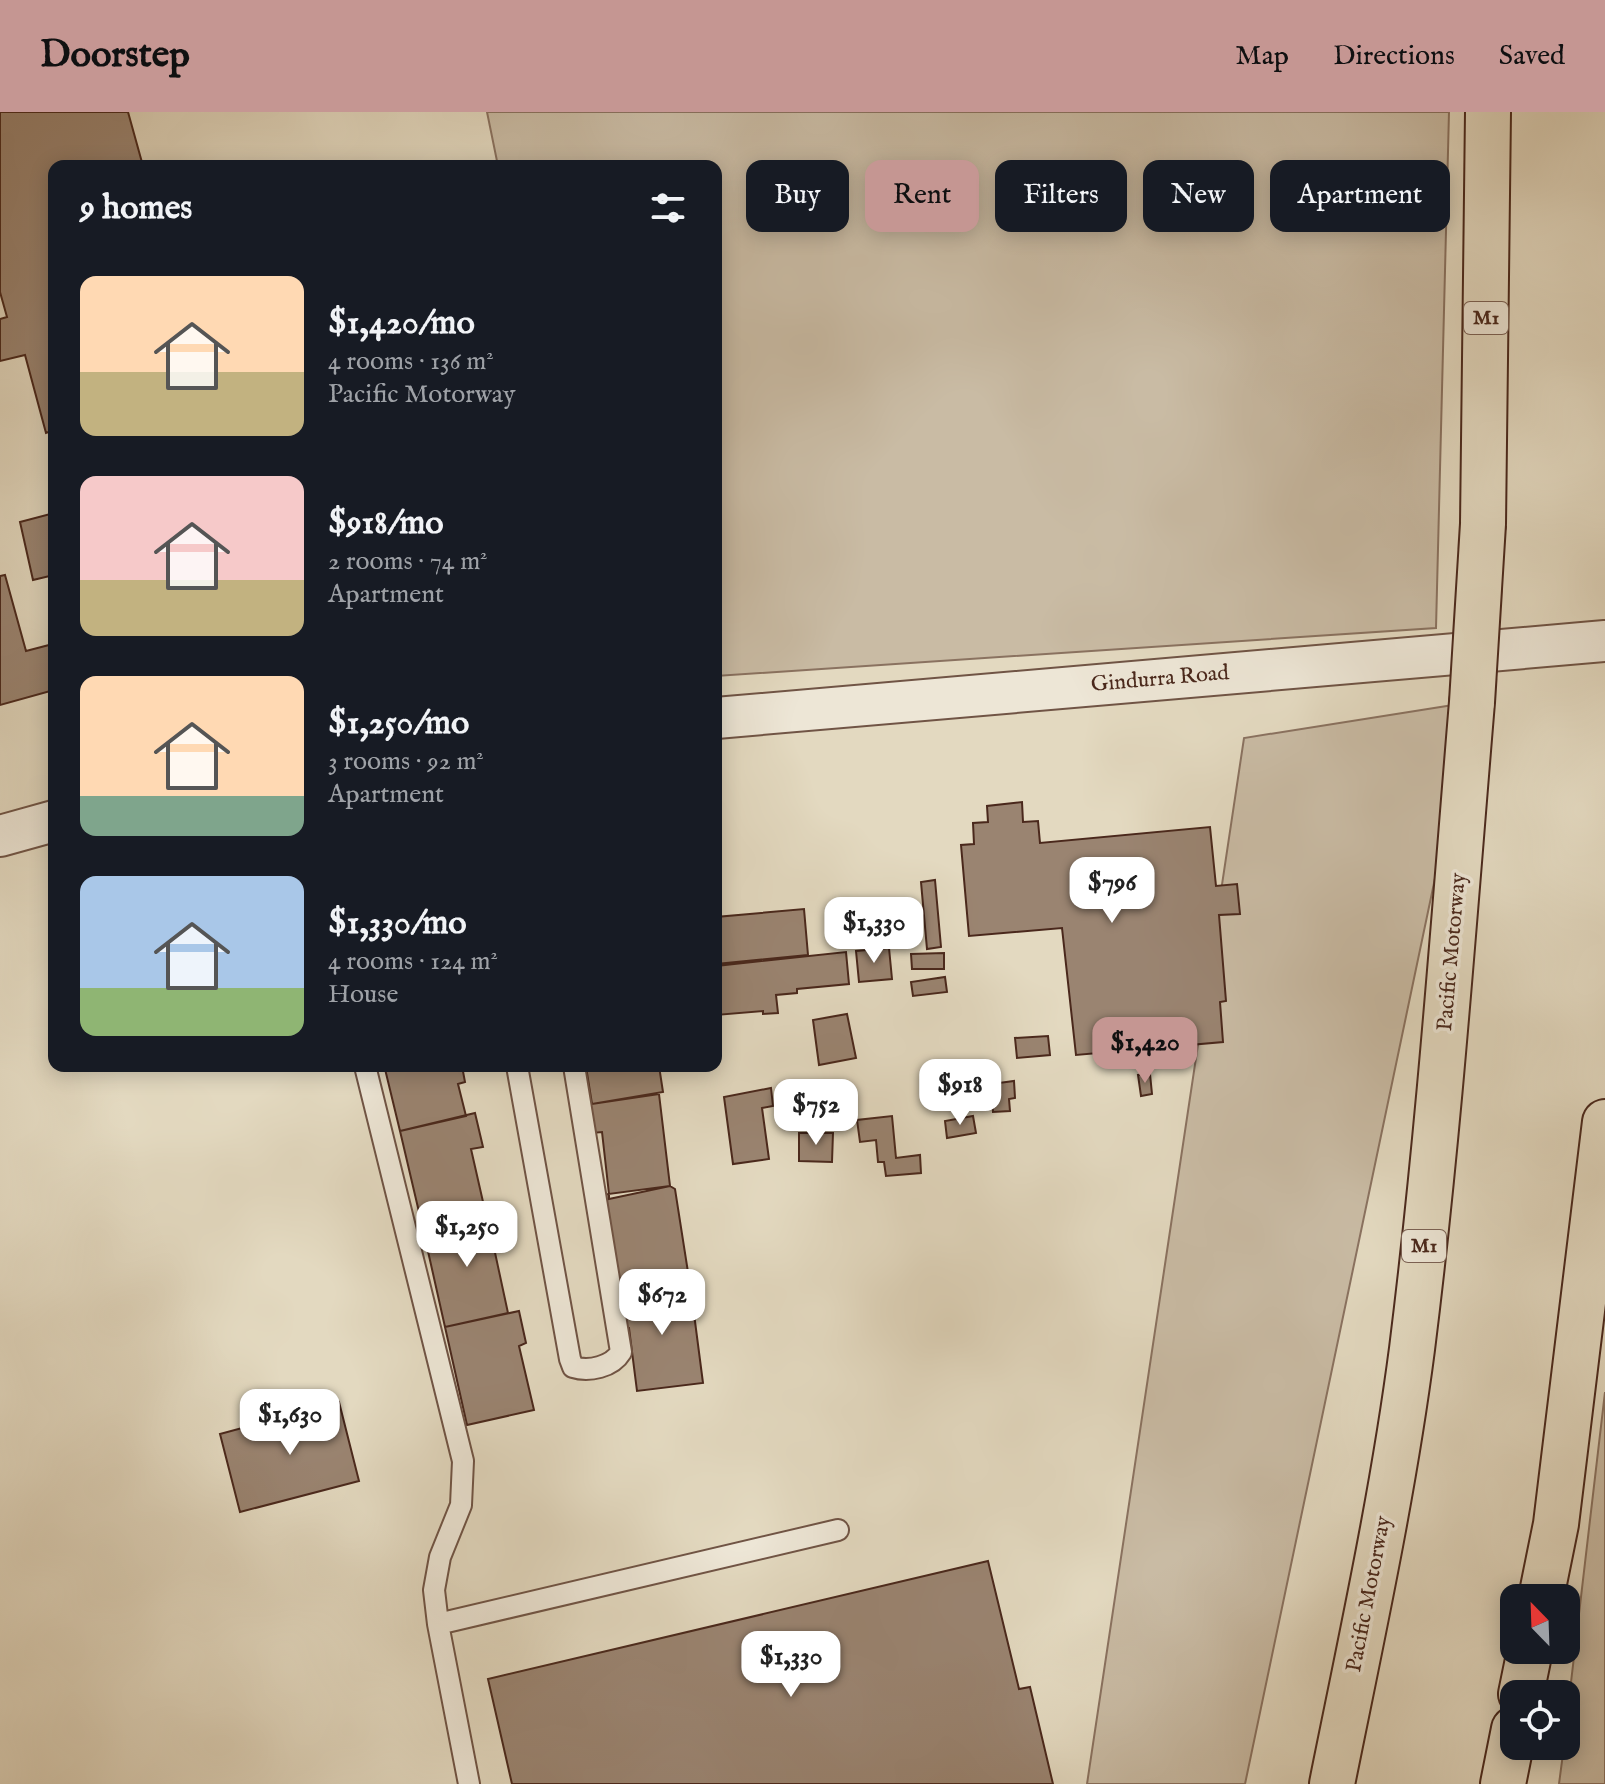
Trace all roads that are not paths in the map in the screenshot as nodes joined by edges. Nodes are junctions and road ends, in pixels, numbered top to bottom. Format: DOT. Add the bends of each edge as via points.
graph roads {
  1 [pos="1488,112"];
  2 [pos="1605,641"];
  3 [pos="722,717"];
  4 [pos="48,823"];
  5 [pos="0,836"];
  6 [pos="366,1072"];
  7 [pos="518,1072"];
  8 [pos="575,1072"];
  9 [pos="1605,1122"];
  10 [pos="838,1530"];
  11 [pos="1544,1584"];
  12 [pos="438,1624"];
  13 [pos="1508,1760"];
  14 [pos="469,1784"];
  15 [pos="1332,1784"];
  16 [pos="1503,1784"];
  1 -- 15 [label="highway, Pacific Motorway / M1, bridge" via="1483,524 1438,1122 1412,1352"];
  2 -- 3 [label="street, Gindurra Road"];
  4 -- 5 [label="street"];
  6 -- 12 [label="lane" via="463,1461 461,1505 440,1557 434,1590"];
  7 -- 8 [label="lane" via="570,1359 573,1367 582,1369 606,1365 621,1352"];
  9 -- 11 [label="highway" via="1556,1524"];
  10 -- 12 [label="lane"];
  12 -- 14 [label="lane"];
  13 -- 16 [label="highway"];
}
